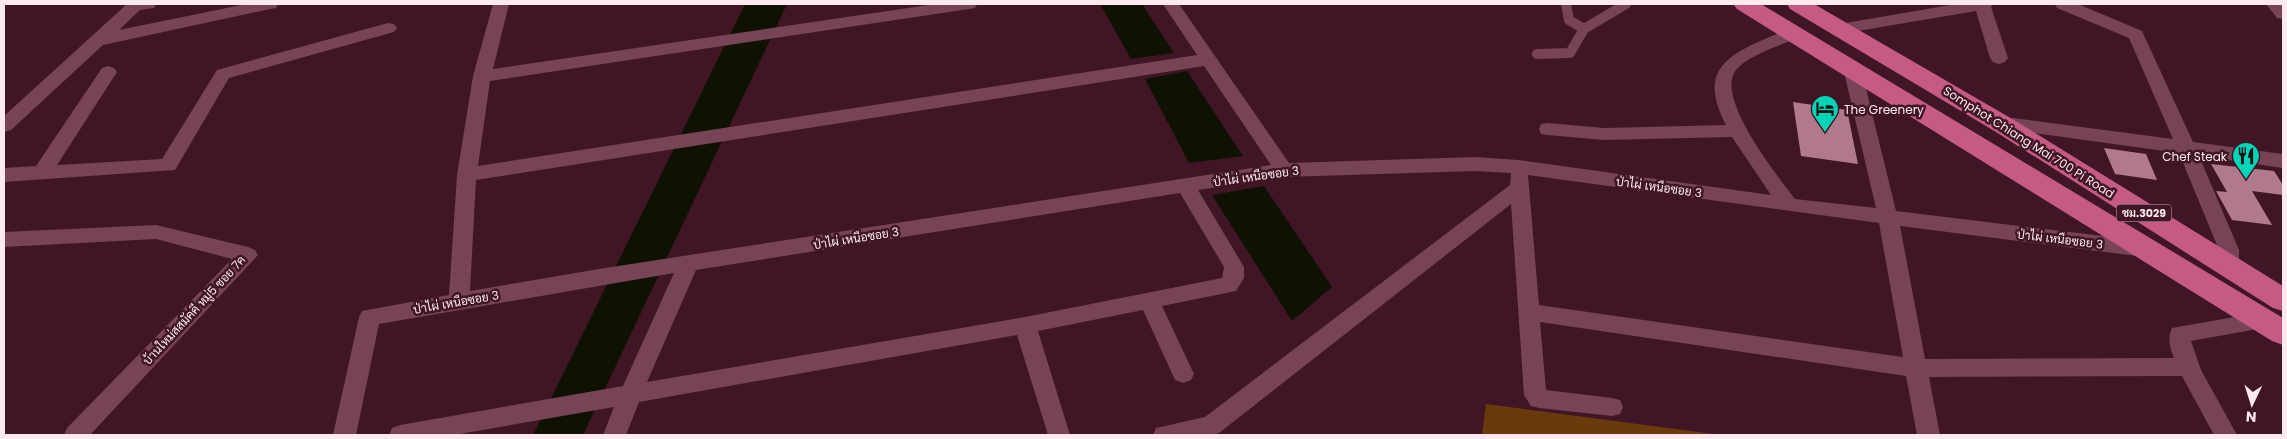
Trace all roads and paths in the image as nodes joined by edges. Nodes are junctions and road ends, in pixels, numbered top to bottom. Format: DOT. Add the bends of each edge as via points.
graph roads {
  1 [pos="148,4"];
  2 [pos="270,4"];
  3 [pos="501,4"];
  4 [pos="970,4"];
  5 [pos="1170,4"];
  6 [pos="1566,4"];
  7 [pos="1626,4"];
  8 [pos="1745,4"];
  9 [pos="1798,4"];
  10 [pos="1983,4"];
  11 [pos="2063,4"];
  12 [pos="2274,4"];
  13 [pos="2283,14"];
  14 [pos="388,28"];
  15 [pos="1584,29"];
  16 [pos="1840,29"];
  17 [pos="1792,34"];
  18 [pos="99,40"];
  19 [pos="1537,54"];
  20 [pos="1999,58"];
  21 [pos="1210,59"];
  22 [pos="108,72"];
  23 [pos="1853,72"];
  24 [pos="482,76"];
  25 [pos="4,126"];
  26 [pos="2005,126"];
  27 [pos="1548,129"];
  28 [pos="1736,131"];
  29 [pos="2186,148"];
  30 [pos="2283,161"];
  31 [pos="1284,170"];
  32 [pos="42,173"];
  33 [pos="4,175"];
  34 [pos="467,175"];
  35 [pos="1519,177"];
  36 [pos="1185,186"];
  37 [pos="1789,205"];
  38 [pos="1888,217"];
  39 [pos="4,239"];
  40 [pos="2147,250"];
  41 [pos="678,266"];
  42 [pos="2229,266"];
  43 [pos="2283,288"];
  44 [pos="459,300"];
  45 [pos="2283,300"];
  46 [pos="1150,301"];
  47 [pos="1529,312"];
  48 [pos="1025,325"];
  49 [pos="2273,327"];
  50 [pos="2189,367"];
  51 [pos="1915,368"];
  52 [pos="1183,374"];
  53 [pos="631,393"];
  54 [pos="1612,407"];
  55 [pos="75,435"];
  56 [pos="344,435"];
  57 [pos="400,435"];
  58 [pos="616,435"];
  59 [pos="1058,435"];
  60 [pos="1164,435"];
  61 [pos="1928,435"];
  62 [pos="2226,435"];
  1 -- 18 [label="street" via="135,6"];
  2 -- 18 [label="street"];
  3 -- 24 [label="street"];
  4 -- 24 [label="street"];
  5 -- 21 [label="street"];
  6 -- 15 [label="lane" via="1569,20"];
  7 -- 15 [label="lane"];
  8 -- 17 [label="main road, ชม.3029"];
  9 -- 16 [label="main road, Somphot Chiang Mai 700 Pi Road / ชม.3029"];
  10 -- 16 [label="street"];
  10 -- 20 [label="street"];
  11 -- 29 [label="street" via="2136,35"];
  12 -- 13 [label="street"];
  14 -- 32 [label="street" via="223,74 168,165"];
  15 -- 19 [label="lane" via="1570,53"];
  16 -- 26 [label="main road, Somphot Chiang Mai 700 Pi Road / ชม.3029"];
  17 -- 23 [label="main road, ชม.3029"];
  17 -- 28 [label="street" via="1745,54 1726,70 1722,90"];
  18 -- 25 [label="street"];
  21 -- 31 [label="street"];
  21 -- 34 [label="street"];
  22 -- 32 [label="street"];
  23 -- 38 [label="street"];
  23 -- 40 [label="main road, ชม.3029"];
  24 -- 34 [label="street"];
  26 -- 29 [label="street" via="2013,124"];
  26 -- 42 [label="main road, Somphot Chiang Mai 700 Pi Road / ชม.3029"];
  27 -- 28 [label="street" via="1604,134"];
  28 -- 37 [label="street"];
  29 -- 30 [label="street"];
  29 -- 42 [label="street" via="2229,250"];
  31 -- 35 [label="street, ป่าไผ่ เหนือซอย 3" via="1475,164"];
  31 -- 36 [label="street, ป่าไผ่ เหนือซอย 3"];
  32 -- 33 [label="street"];
  34 -- 44 [label="street"];
  35 -- 37 [label="street, ป่าไผ่ เหนือซอย 3"];
  35 -- 47 [label="street"];
  35 -- 60 [label="street" via="1211,426"];
  36 -- 41 [label="street, ป่าไผ่ เหนือซอย 3"];
  36 -- 46 [label="street" via="1234,267 1234,278 1228,285"];
  37 -- 38 [label="street, ป่าไผ่ เหนือซอย 3"];
  38 -- 40 [label="street, ป่าไผ่ เหนือซอย 3"];
  38 -- 51 [label="street"];
  39 -- 55 [label="street, บ้านใหม่สสมัคคี หมู่5 ซอย 7ค" via="156,232 248,255"];
  40 -- 49 [label="main road, ชม.3029"];
  41 -- 44 [label="street, ป่าไผ่ เหนือซอย 3"];
  41 -- 53 [label="street"];
  42 -- 43 [label="main road, ชม.3029"];
  42 -- 45 [label="main road, Somphot Chiang Mai 700 Pi Road / ชม.3029"];
  44 -- 56 [label="street, ป่าไผ่ เหนือซอย 3" via="370,317"];
  46 -- 48 [label="street"];
  46 -- 52 [label="street"];
  47 -- 51 [label="street"];
  47 -- 54 [label="street" via="1535,395 1539,399"];
  48 -- 53 [label="street"];
  48 -- 59 [label="street"];
  49 -- 50 [label="street" via="2180,334 2179,343"];
  50 -- 51 [label="street"];
  50 -- 62 [label="street"];
  51 -- 61 [label="street"];
  53 -- 57 [label="street"];
  53 -- 58 [label="street"];
}
